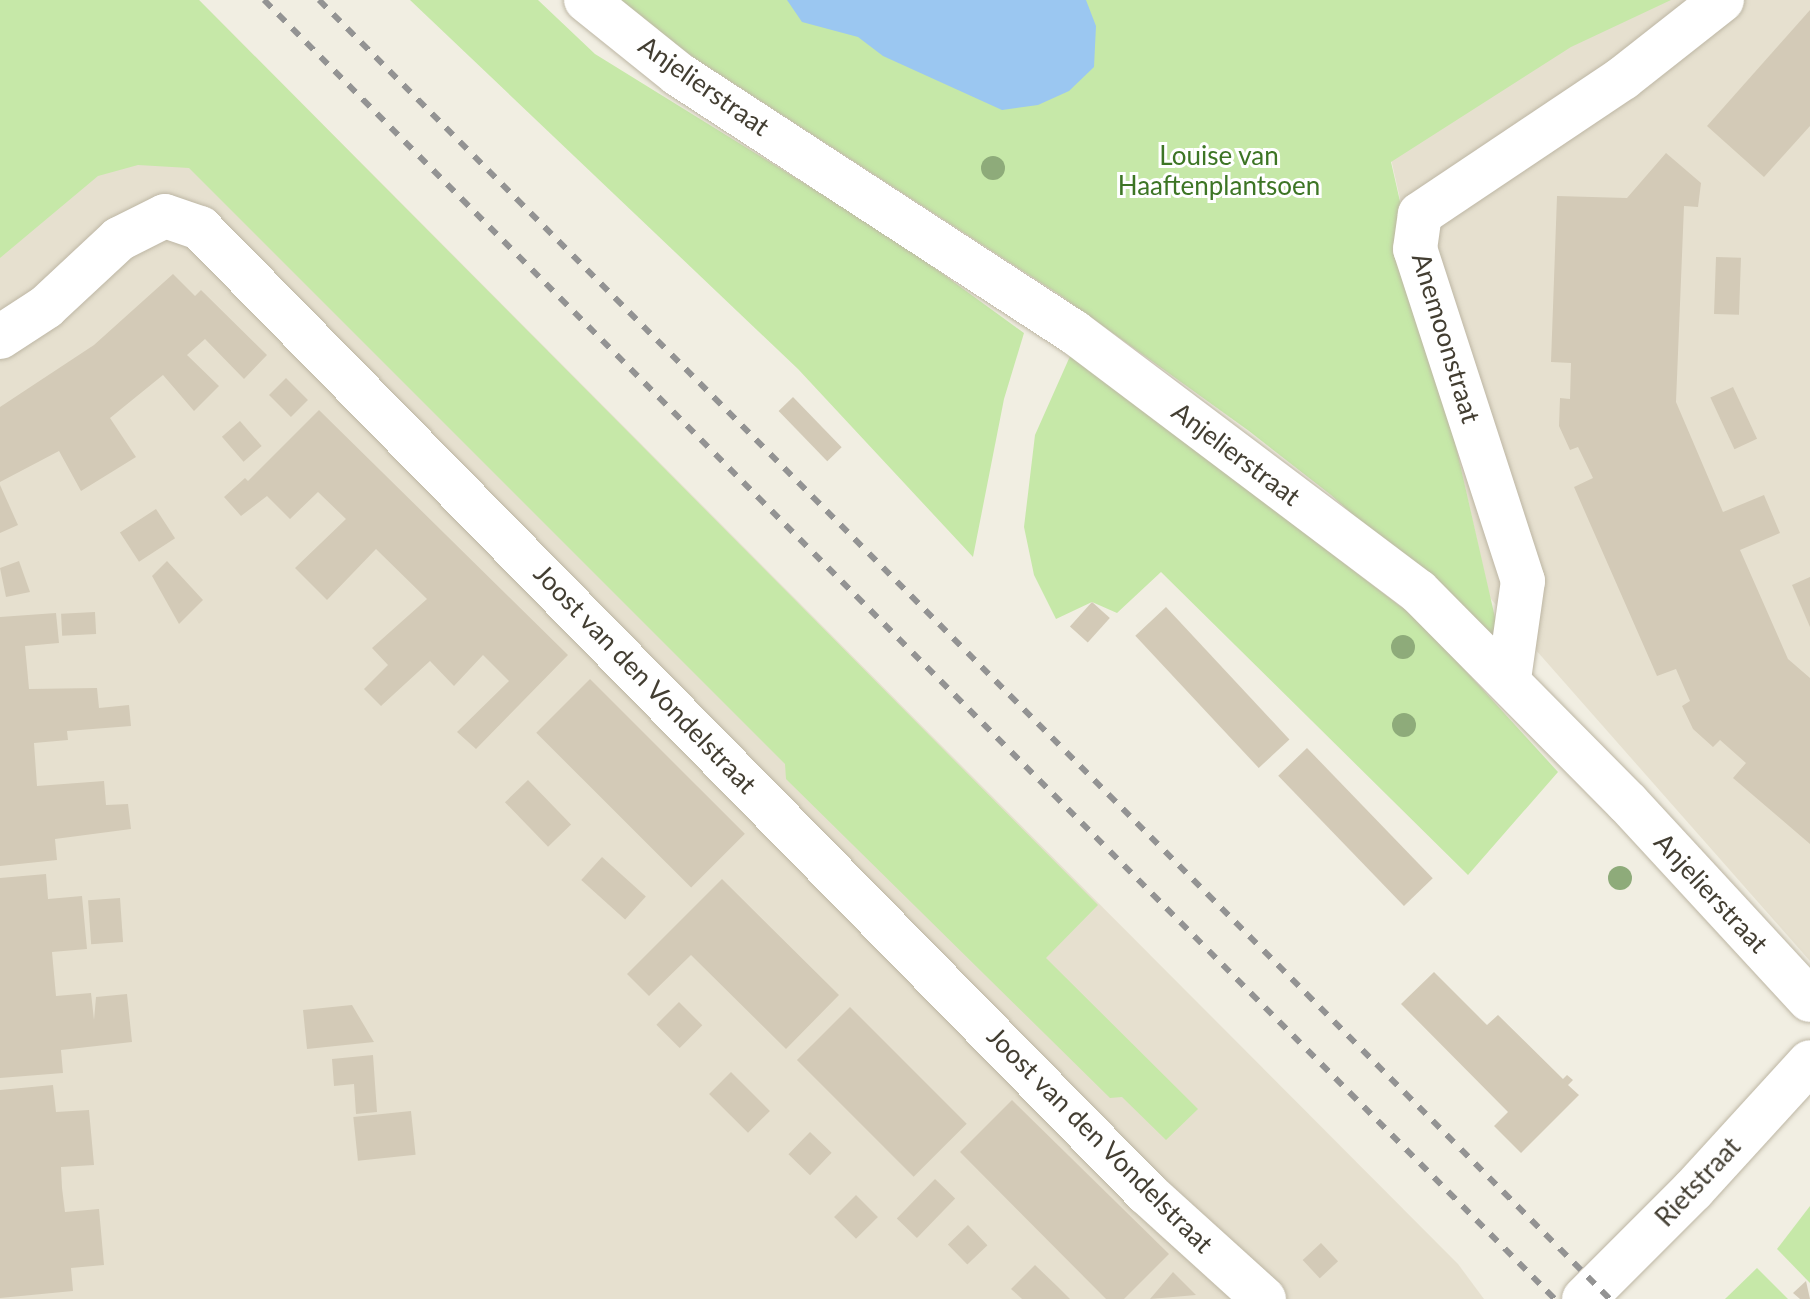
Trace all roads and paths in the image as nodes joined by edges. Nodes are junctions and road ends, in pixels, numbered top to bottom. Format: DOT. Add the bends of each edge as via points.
graph roads {
  1 [pos="586,0"];
  2 [pos="1722,0"];
  3 [pos="0,337"];
  4 [pos="1509,679"];
  5 [pos="1810,1000"];
  6 [pos="1810,1062"];
  7 [pos="1264,1299"];
  8 [pos="1584,1299"];
  1 -- 4 [label="street, Anjelierstraat" via="678,74 1074,332 1418,591"];
  2 -- 4 [label="street, Anemoonstraat" via="1623,78 1420,214 1415,249 1523,581"];
  3 -- 7 [label="street, Joost van den Vondelstraat" via="46,307 119,239 165,216 200,228 1147,1193"];
  4 -- 5 [label="street, Anjelierstraat"];
  6 -- 8 [label="street, Rietstraat"];
}
